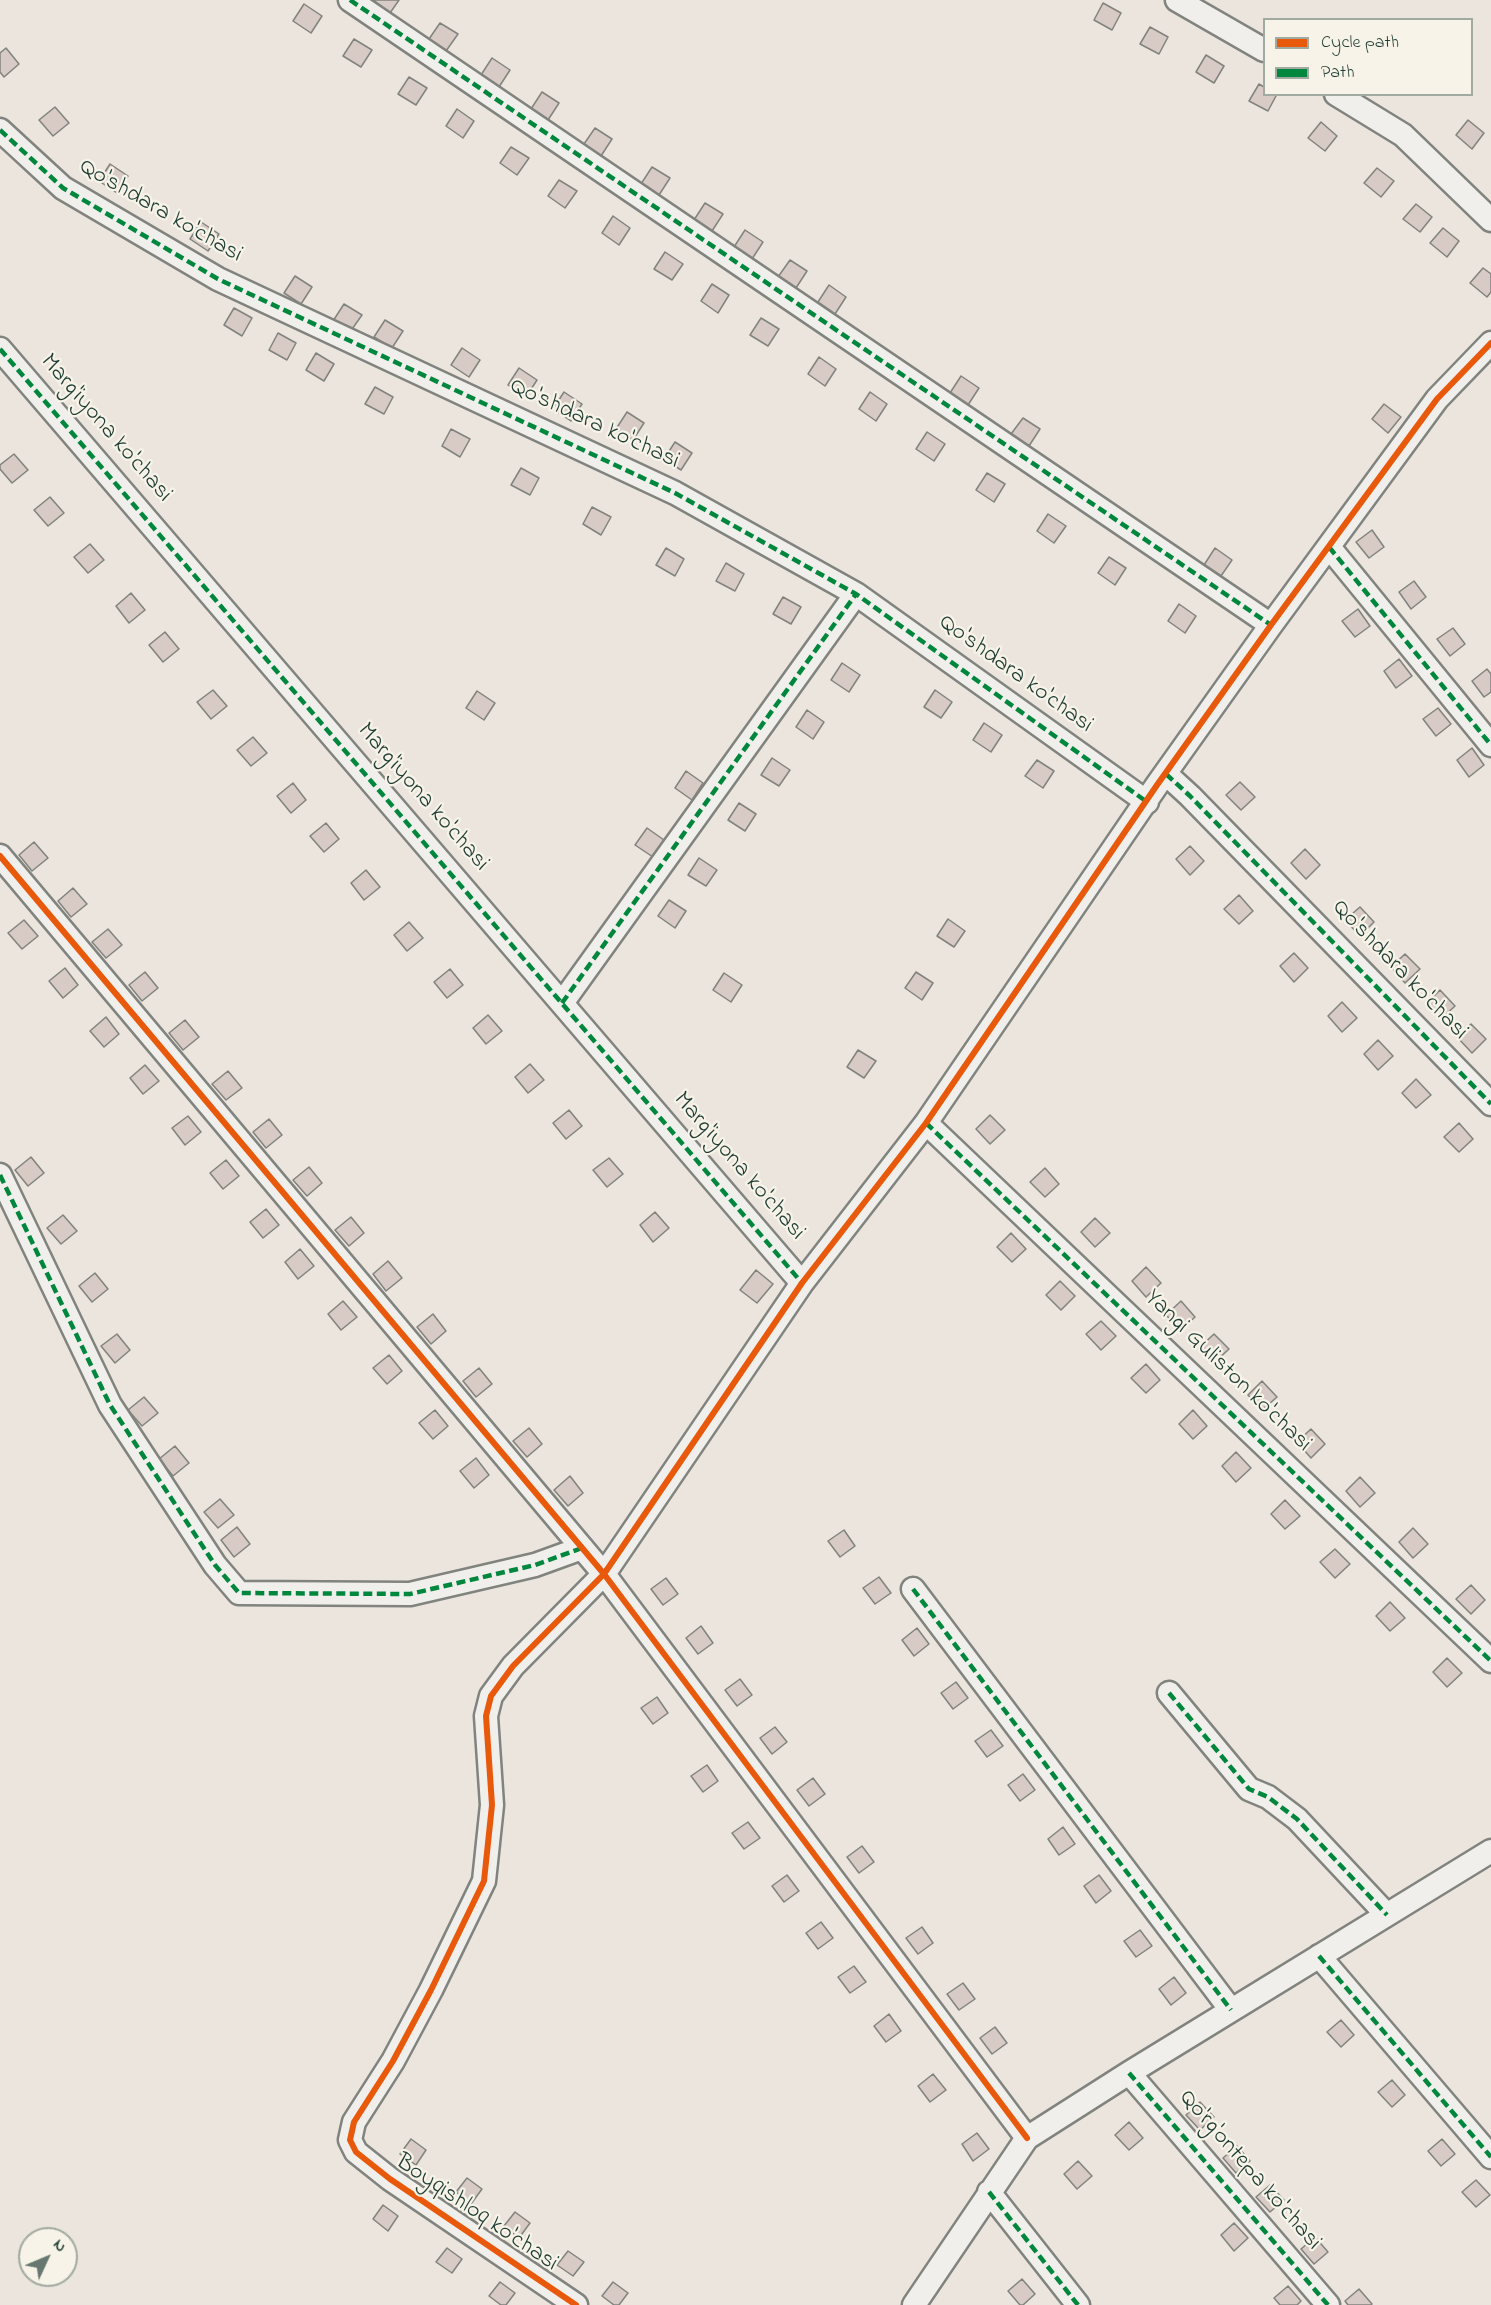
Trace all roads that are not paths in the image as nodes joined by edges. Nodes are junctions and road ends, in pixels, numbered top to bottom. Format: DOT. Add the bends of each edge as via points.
graph roads {
  1 [pos="350,0"];
  2 [pos="1177,0"];
  3 [pos="1263,49"];
  4 [pos="1339,96"];
  5 [pos="0,130"];
  6 [pos="1491,220"];
  7 [pos="1491,343"];
  8 [pos="0,349"];
  9 [pos="1329,547"];
  10 [pos="856,594"];
  11 [pos="1271,626"];
  12 [pos="1491,745"];
  13 [pos="1166,774"];
  14 [pos="1147,802"];
  15 [pos="0,855"];
  16 [pos="562,1003"];
  17 [pos="1491,1104"];
  18 [pos="926,1123"];
  19 [pos="0,1175"];
  20 [pos="802,1283"];
  21 [pos="582,1548"];
  22 [pos="603,1574"];
  23 [pos="913,1589"];
  24 [pos="1491,1660"];
  25 [pos="1169,1693"];
  26 [pos="1491,1851"];
  27 [pos="1387,1915"];
  28 [pos="1319,1956"];
  29 [pos="1232,2010"];
  30 [pos="1129,2073"];
  31 [pos="1027,2138"];
  32 [pos="1491,2157"];
  33 [pos="989,2192"];
  34 [pos="576,2305"];
  35 [pos="914,2305"];
  36 [pos="1078,2305"];
  37 [pos="1328,2305"];
  1 -- 11 [label="street"];
  2 -- 3 [label="street"];
  4 -- 6 [label="street" via="1403,135"];
  5 -- 10 [label="street, Qo'shdara ko'chasi" via="63,188 218,279 675,493"];
  7 -- 9 [label="street" via="1437,399"];
  8 -- 16 [label="street, Marg'iyona ko'chasi"];
  9 -- 11 [label="street"];
  9 -- 12 [label="street"];
  10 -- 14 [label="street, Qo'shdara ko'chasi"];
  10 -- 16 [label="street"];
  11 -- 13 [label="street"];
  13 -- 14 [label="street"];
  13 -- 17 [label="street, Qo'shdara ko'chasi"];
  14 -- 18 [label="street"];
  15 -- 21 [label="street"];
  16 -- 20 [label="street, Marg'iyona ko'chasi"];
  18 -- 20 [label="street"];
  18 -- 24 [label="street, Yangi Guliston ko'chasi"];
  19 -- 21 [label="street" via="110,1405 215,1565 239,1593 410,1594 535,1565"];
  20 -- 22 [label="street"];
  21 -- 22 [label="street"];
  22 -- 31 [label="street"];
  22 -- 34 [label="street, Boyqishloq ko'chasi" via="513,1666 491,1696 486,1716 492,1805 484,1881 404,2041 354,2122 350,2140 356,2152 390,2179"];
  23 -- 29 [label="street"];
  25 -- 27 [label="street" via="1249,1789 1268,1797 1297,1819"];
  26 -- 27 [label="street"];
  27 -- 28 [label="street"];
  28 -- 29 [label="street"];
  28 -- 32 [label="street"];
  29 -- 30 [label="street"];
  30 -- 31 [label="street"];
  30 -- 37 [label="street, Qo'rg'ontepa ko'chasi"];
  31 -- 33 [label="street"];
  33 -- 35 [label="street"];
  33 -- 36 [label="street"];
}
